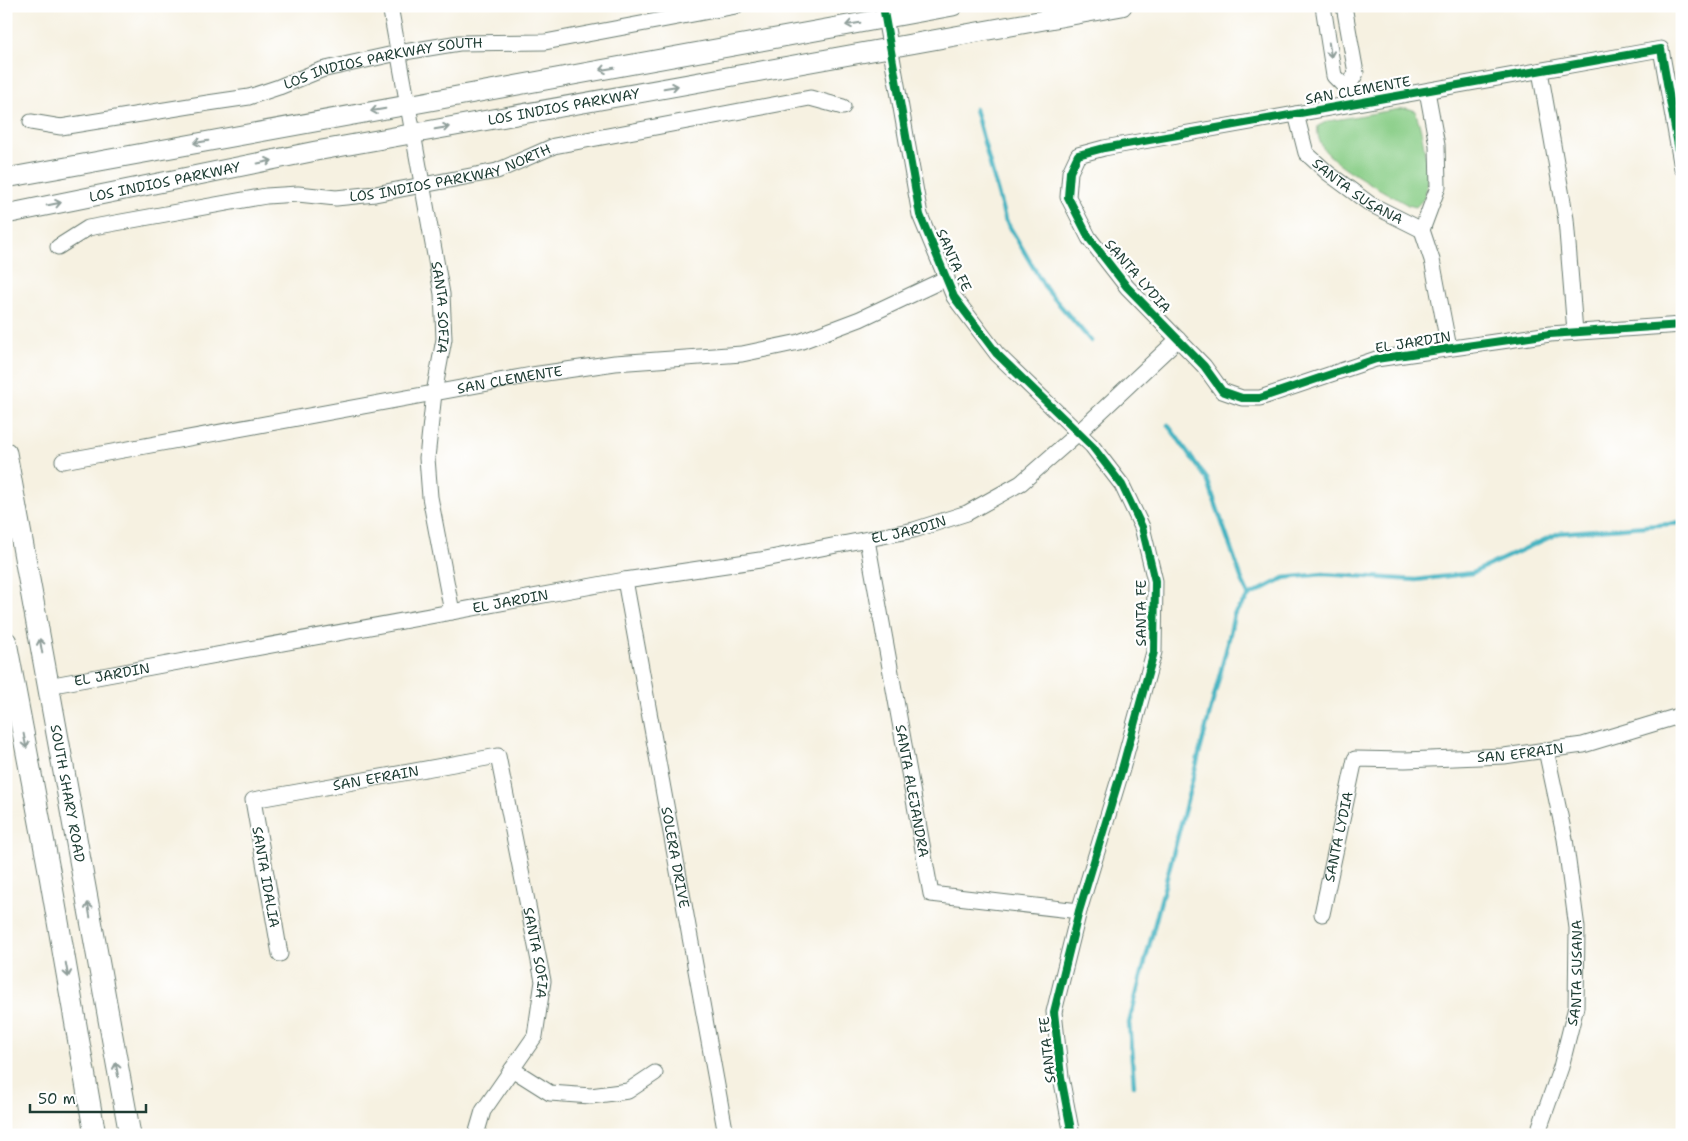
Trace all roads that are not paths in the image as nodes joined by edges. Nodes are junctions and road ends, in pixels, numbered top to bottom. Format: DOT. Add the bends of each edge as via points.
graph roads {
  1 [pos="390,6"];
  2 [pos="736,6"];
  3 [pos="953,6"];
  4 [pos="1122,6"];
  5 [pos="1323,6"];
  6 [pos="1344,6"];
  7 [pos="885,12"];
  8 [pos="891,48"];
  9 [pos="398,53"];
  10 [pos="1540,71"];
  11 [pos="1347,89"];
  12 [pos="1427,91"];
  13 [pos="1350,104"];
  14 [pos="407,105"];
  15 [pos="843,107"];
  16 [pos="1296,114"];
  17 [pos="31,122"];
  18 [pos="413,134"];
  19 [pos="1682,168"];
  20 [pos="1070,172"];
  21 [pos="6,178"];
  22 [pos="422,186"];
  23 [pos="6,214"];
  24 [pos="1422,230"];
  25 [pos="58,247"];
  26 [pos="947,278"];
  27 [pos="1682,325"];
  28 [pos="1575,332"];
  29 [pos="1178,338"];
  30 [pos="1449,348"];
  31 [pos="434,393"];
  32 [pos="1078,433"];
  33 [pos="6,453"];
  34 [pos="63,461"];
  35 [pos="867,540"];
  36 [pos="625,580"];
  37 [pos="452,612"];
  38 [pos="6,642"];
  39 [pos="48,686"];
  40 [pos="1682,716"];
  41 [pos="1546,750"];
  42 [pos="498,756"];
  43 [pos="1355,759"];
  44 [pos="253,800"];
  45 [pos="1080,911"];
  46 [pos="1322,914"];
  47 [pos="280,954"];
  48 [pos="512,1069"];
  49 [pos="655,1073"];
  50 [pos="95,1135"];
  51 [pos="130,1135"];
  52 [pos="476,1135"];
  53 [pos="726,1135"];
  54 [pos="1072,1135"];
  55 [pos="1537,1135"];
  1 -- 9 [label="street, SANTA SOFIA"];
  2 -- 9 [label="street, LOS INDIOS PARKWAY SOUTH" via="545,42 459,43"];
  3 -- 7 [label="street, LOS INDIOS PARKWAY"];
  4 -- 8 [label="street, LOS INDIOS PARKWAY"];
  5 -- 11 [label="street, one-way" via="1334,76"];
  6 -- 11 [label="street" via="1356,73"];
  7 -- 8 [label="street, SANTA FE"];
  7 -- 14 [label="street, LOS INDIOS PARKWAY, one-way"];
  18 -- 8 [label="street, LOS INDIOS PARKWAY, one-way"];
  8 -- 26 [label="street, SANTA FE" via="920,215"];
  9 -- 14 [label="street, SANTA SOFIA"];
  9 -- 17 [label="street, LOS INDIOS PARKWAY SOUTH" via="321,70 249,97 61,127"];
  10 -- 12 [label="street, SAN CLEMENTE"];
  10 -- 19 [label="street, SAN CLEMENTE" via="1661,49"];
  10 -- 28 [label="street" via="1566,219"];
  11 -- 13 [label="street"];
  12 -- 13 [label="street, SAN CLEMENTE"];
  12 -- 24 [label="street, SANTA SUSANA" via="1437,145 1438,188"];
  13 -- 16 [label="street, SAN CLEMENTE"];
  14 -- 18 [label="street, SANTA SOFIA"];
  14 -- 21 [label="street, LOS INDIOS PARKWAY, one-way"];
  15 -- 22 [label="street, LOS INDIOS PARKWAY NORTH" via="810,98 554,146 497,171"];
  16 -- 20 [label="street, SAN CLEMENTE" via="1104,148 1078,156"];
  16 -- 24 [label="street, SANTA SUSANA" via="1306,153 1370,204"];
  18 -- 22 [label="street, SANTA SOFIA"];
  23 -- 18 [label="street, LOS INDIOS PARKWAY, one-way"];
  20 -- 29 [label="street, SANTA LYDIA" via="1068,197 1089,238 1127,287"];
  22 -- 25 [label="street, LOS INDIOS PARKWAY NORTH" via="336,198 298,194 266,196 88,228"];
  22 -- 31 [label="street, SANTA SOFIA" via="442,294 444,339"];
  24 -- 30 [label="street" via="1432,260"];
  26 -- 31 [label="street, SAN CLEMENTE" via="860,320 799,342 742,354 615,363"];
  26 -- 32 [label="street, SANTA FE" via="954,297 996,354"];
  27 -- 28 [label="street, EL JARDIN"];
  28 -- 30 [label="street, EL JARDIN"];
  29 -- 30 [label="street, EL JARDIN" via="1222,391 1242,398 1260,398 1376,359"];
  29 -- 32 [label="street, EL JARDIN"];
  31 -- 34 [label="street, SAN CLEMENTE"];
  31 -- 37 [label="street, SANTA SOFIA" via="427,458 430,497"];
  32 -- 35 [label="street, EL JARDIN" via="1021,483 967,513 914,530"];
  32 -- 45 [label="street, SANTA FE" via="1122,485 1142,527 1155,580 1154,652"];
  39 -- 33 [label="main road, SOUTH SHARY ROAD, one-way"];
  35 -- 36 [label="street, EL JARDIN"];
  35 -- 45 [label="street, SANTA ALEJANDRA" via="931,894"];
  36 -- 37 [label="street, EL JARDIN"];
  36 -- 53 [label="street, SOLERA DRIVE"];
  37 -- 39 [label="street, EL JARDIN"];
  38 -- 50 [label="main road, one-way"];
  51 -- 39 [label="main road, SOUTH SHARY ROAD, one-way"];
  40 -- 41 [label="street, SAN EFRAIN" via="1583,745"];
  41 -- 43 [label="street, SAN EFRAIN" via="1504,756"];
  41 -- 55 [label="street, SANTA SUSANA" via="1565,839 1577,928 1576,1007 1561,1068"];
  42 -- 44 [label="street, SAN EFRAIN"];
  42 -- 48 [label="street, SANTA SOFIA" via="543,982 536,1036"];
  43 -- 46 [label="street, SANTA LYDIA"];
  44 -- 47 [label="street, SANTA IDALIA"];
  45 -- 54 [label="street, SANTA FE" via="1054,1012"];
  48 -- 49 [label="street" via="550,1093 591,1096 628,1091"];
  48 -- 52 [label="street, SANTA SOFIA" via="483,1110"];
}
